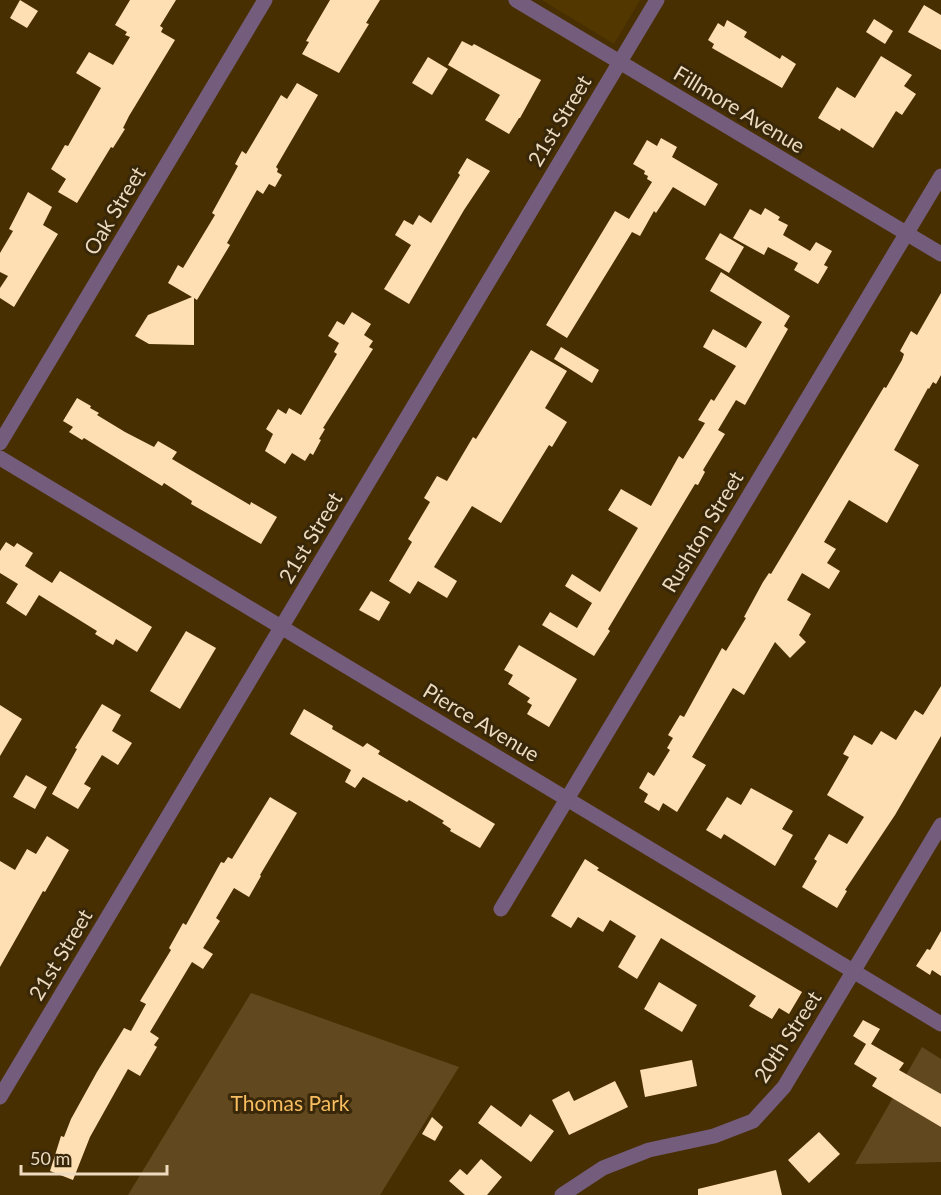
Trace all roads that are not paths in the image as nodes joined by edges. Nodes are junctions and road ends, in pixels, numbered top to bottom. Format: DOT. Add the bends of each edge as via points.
graph roads {
  1 [pos="266,0"];
  2 [pos="516,0"];
  3 [pos="657,0"];
  4 [pos="619,63"];
  5 [pos="941,176"];
  6 [pos="906,234"];
  7 [pos="941,254"];
  8 [pos="0,443"];
  9 [pos="0,458"];
  10 [pos="282,627"];
  11 [pos="567,799"];
  12 [pos="941,825"];
  13 [pos="501,909"];
  14 [pos="854,971"];
  15 [pos="941,1024"];
  16 [pos="0,1097"];
  17 [pos="562,1195"];
  1 -- 8 [label="street, Oak Street"];
  2 -- 4 [label="street, Fillmore Avenue"];
  3 -- 4 [label="street, 21st Street"];
  4 -- 6 [label="street, Fillmore Avenue"];
  4 -- 10 [label="street, 21st Street"];
  5 -- 6 [label="street, Rushton Street"];
  6 -- 7 [label="street, Fillmore Avenue"];
  6 -- 11 [label="street, Rushton Street"];
  9 -- 10 [label="street, Pierce Avenue"];
  10 -- 11 [label="street, Pierce Avenue"];
  10 -- 16 [label="street, 21st Street"];
  11 -- 13 [label="street, Rushton Street"];
  11 -- 14 [label="street, Pierce Avenue"];
  12 -- 14 [label="street, 20th Street"];
  14 -- 15 [label="street, Pierce Avenue"];
  14 -- 17 [label="street, 20th Street" via="784,1087 753,1121 714,1136 649,1150 603,1168"];
}
